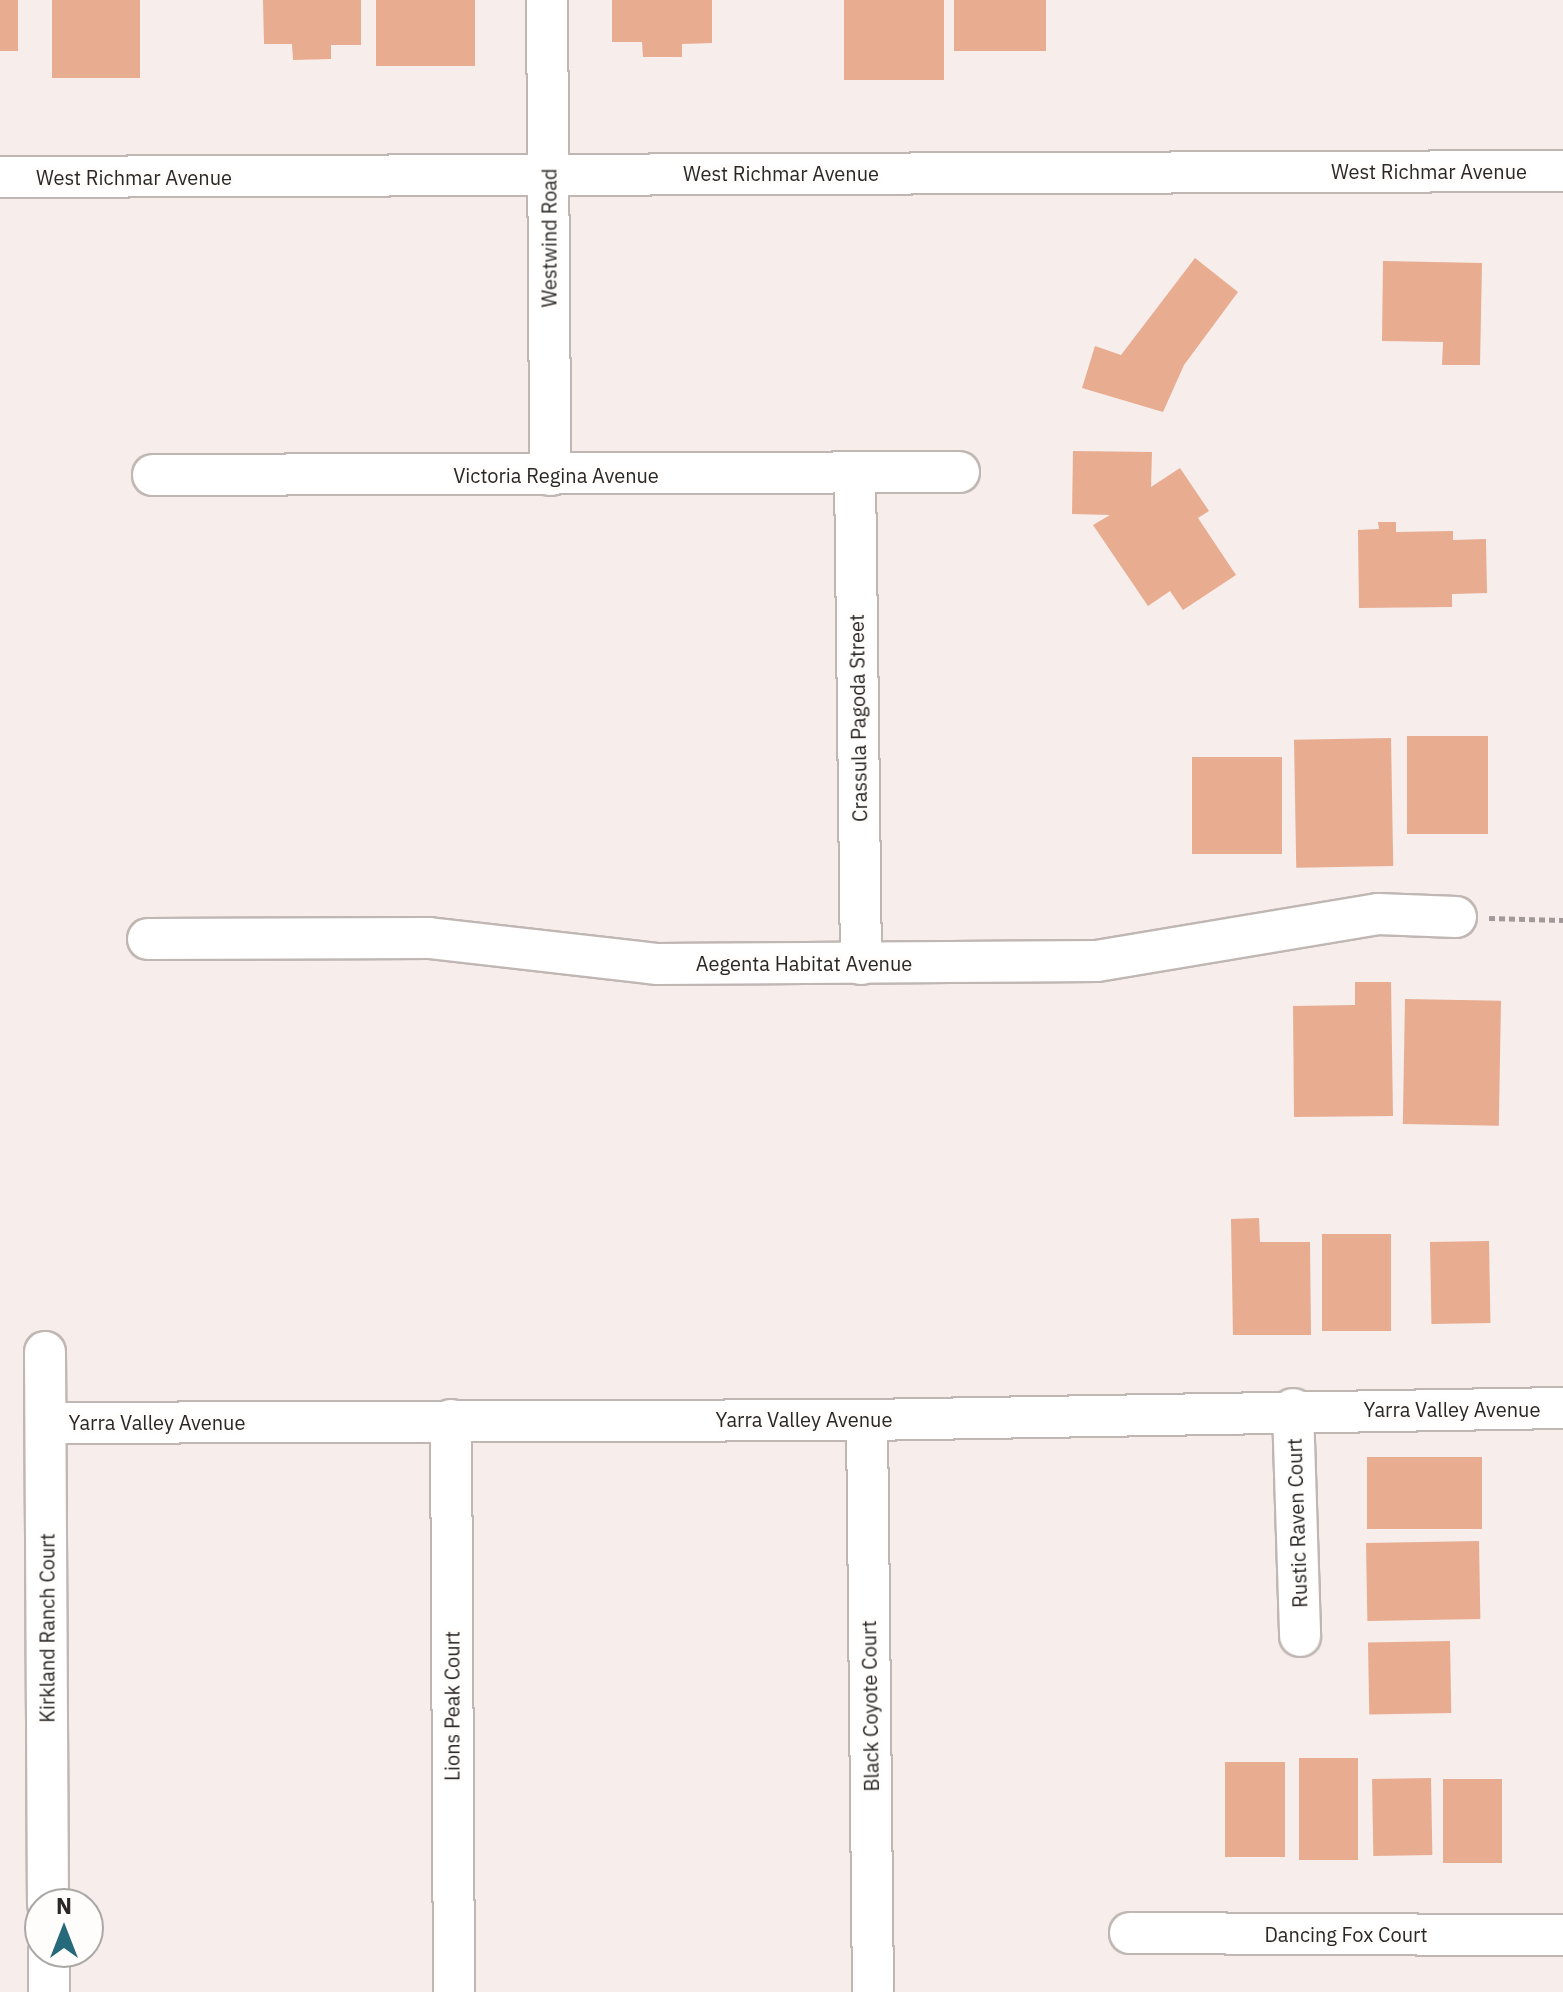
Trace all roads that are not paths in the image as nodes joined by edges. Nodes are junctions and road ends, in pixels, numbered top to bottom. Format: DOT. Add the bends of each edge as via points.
graph roads {
  1 [pos="547,0"];
  2 [pos="1563,171"];
  3 [pos="549,175"];
  4 [pos="0,177"];
  5 [pos="855,472"];
  6 [pos="959,472"];
  7 [pos="153,475"];
  8 [pos="550,475"];
  9 [pos="1456,917"];
  10 [pos="148,939"];
  11 [pos="861,964"];
  12 [pos="45,1352"];
  13 [pos="1563,1408"];
  14 [pos="1293,1409"];
  15 [pos="451,1420"];
  16 [pos="867,1420"];
  17 [pos="46,1423"];
  18 [pos="1300,1636"];
  19 [pos="48,1888"];
  20 [pos="1130,1933"];
  21 [pos="1563,1935"];
  22 [pos="49,1968"];
  23 [pos="49,1992"];
  24 [pos="454,1992"];
  25 [pos="873,1992"];
  1 -- 3 [label="street, Westwind Road"];
  2 -- 3 [label="street, West Richmar Avenue"];
  3 -- 4 [label="street, West Richmar Avenue"];
  3 -- 8 [label="street, Westwind Road"];
  5 -- 6 [label="street, Victoria Regina Avenue"];
  5 -- 8 [label="street, Victoria Regina Avenue"];
  5 -- 11 [label="street, Crassula Pagoda Street"];
  7 -- 8 [label="street, Victoria Regina Avenue"];
  9 -- 11 [label="street, Aegenta Habitat Avenue" via="1378,914 1097,961"];
  10 -- 11 [label="street, Aegenta Habitat Avenue" via="429,938 658,964"];
  12 -- 17 [label="street, Kirkland Ranch Court"];
  13 -- 14 [label="street, Yarra Valley Avenue"];
  14 -- 16 [label="street, Yarra Valley Avenue"];
  14 -- 18 [label="street, Rustic Raven Court"];
  15 -- 16 [label="street, Yarra Valley Avenue"];
  15 -- 17 [label="street, Yarra Valley Avenue"];
  15 -- 24 [label="street, Lions Peak Court"];
  16 -- 25 [label="street, Black Coyote Court"];
  17 -- 19 [label="street, Kirkland Ranch Court"];
  20 -- 21 [label="street, Dancing Fox Court"];
  22 -- 23 [label="street"];
}
